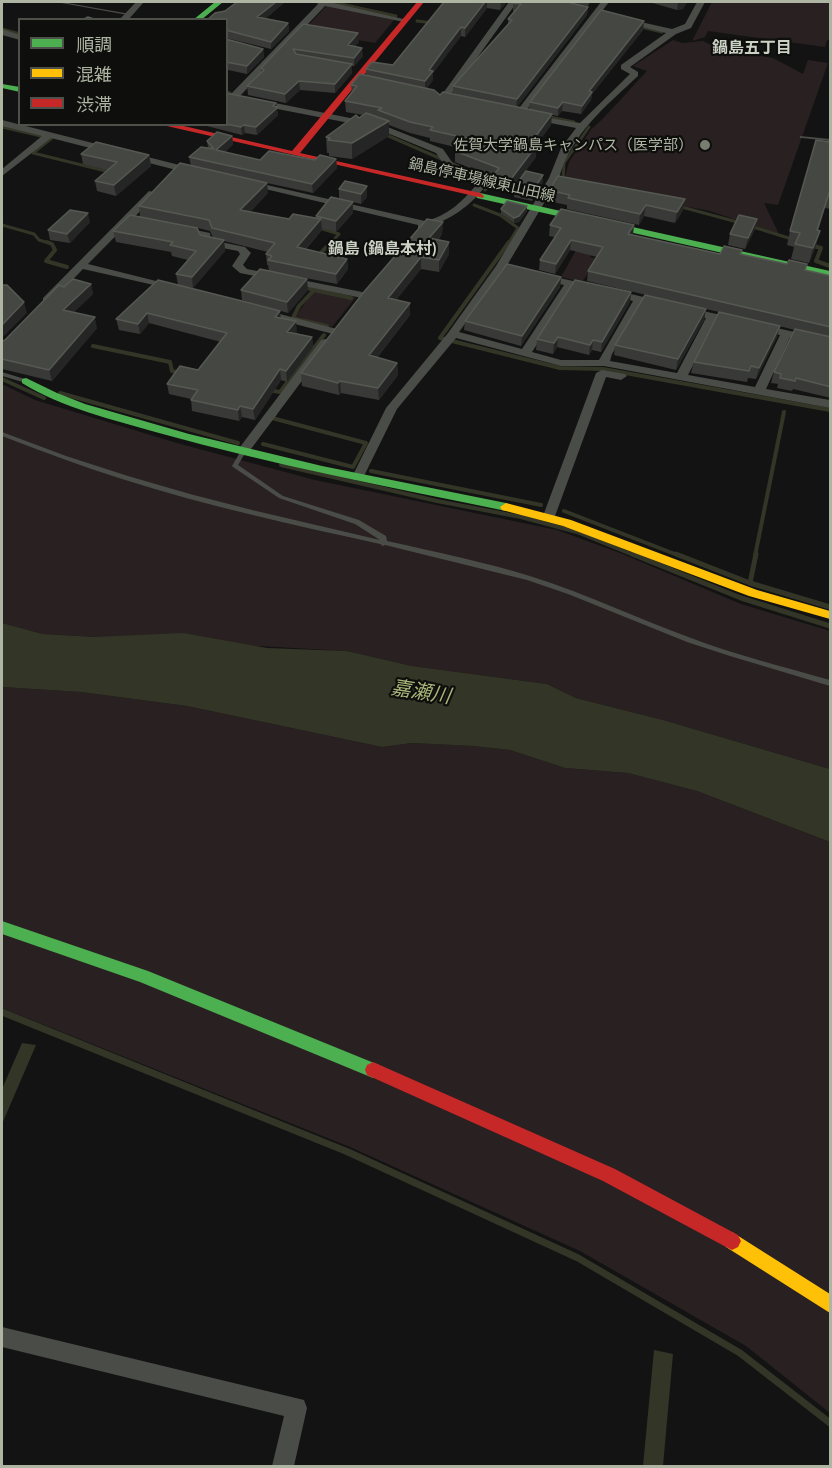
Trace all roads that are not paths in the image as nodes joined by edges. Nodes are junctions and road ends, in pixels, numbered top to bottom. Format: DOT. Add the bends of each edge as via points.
graph roads {
  1 [pos="58,2"];
  2 [pos="140,2"];
  3 [pos="219,2"];
  4 [pos="322,2"];
  5 [pos="420,2"];
  6 [pos="513,2"];
  7 [pos="605,2"];
  8 [pos="700,2"];
  9 [pos="587,10"];
  10 [pos="598,13"];
  11 [pos="609,16"];
  12 [pos="125,17"];
  13 [pos="199,18"];
  14 [pos="619,18"];
  15 [pos="405,20"];
  16 [pos="673,32"];
  17 [pos="262,53"];
  18 [pos="273,56"];
  19 [pos="2,86"];
  20 [pos="18,90"];
  21 [pos="432,96"];
  22 [pos="230,97"];
  23 [pos="444,98"];
  24 [pos="454,100"];
  25 [pos="508,111"];
  26 [pos="519,114"];
  27 [pos="323,117"];
  28 [pos="2,123"];
  29 [pos="168,126"];
  30 [pos="580,126"];
  31 [pos="50,134"];
  32 [pos="802,137"];
  33 [pos="831,140"];
  34 [pos="294,154"];
  35 [pos="176,169"];
  36 [pos="2,173"];
  37 [pos="212,176"];
  38 [pos="234,181"];
  39 [pos="472,196"];
  40 [pos="534,209"];
  41 [pos="172,228"];
  42 [pos="82,266"];
  43 [pos="513,270"];
  44 [pos="831,274"];
  45 [pos="571,283"];
  46 [pos="186,292"];
  47 [pos="362,295"];
  48 [pos="639,299"];
  49 [pos="38,309"];
  50 [pos="265,312"];
  51 [pos="713,316"];
  52 [pos="787,333"];
  53 [pos="450,338"];
  54 [pos="831,343"];
  55 [pos="525,354"];
  56 [pos="604,363"];
  57 [pos="2,374"];
  58 [pos="681,377"];
  59 [pos="26,381"];
  60 [pos="759,391"];
  61 [pos="831,404"];
  62 [pos="831,414"];
  63 [pos="2,434"];
  64 [pos="242,455"];
  65 [pos="358,477"];
  66 [pos="549,516"];
  67 [pos="382,544"];
  68 [pos="831,615"];
  69 [pos="831,683"];
  70 [pos="2,928"];
  71 [pos="831,1304"];
  72 [pos="2,1337"];
  73 [pos="283,1467"];
  1 -- 12 [label="lane"];
  2 -- 12 [label="street"];
  3 -- 13 [label="street"];
  4 -- 15 [label="street"];
  4 -- 18 [label="street"];
  5 -- 15 [label="street"];
  6 -- 23 [label="street"];
  7 -- 10 [label="street"];
  8 -- 16 [label="street" via="688,26"];
  9 -- 10 [label="street"];
  10 -- 11 [label="street"];
  10 -- 26 [label="street"];
  14 -- 16 [label="street"];
  15 -- 27 [label="street"];
  16 -- 30 [label="street" via="624,67 635,74"];
  17 -- 18 [label="street"];
  18 -- 22 [label="street"];
  19 -- 20 [label="street"];
  21 -- 23 [label="street"];
  22 -- 27 [label="street"];
  23 -- 24 [label="street"];
  25 -- 26 [label="street"];
  26 -- 30 [label="street"];
  27 -- 34 [label="street"];
  27 -- 39 [label="street" via="376,126 440,151 450,167 484,182"];
  28 -- 31 [label="street"];
  29 -- 34 [label="street, 鍋島停車場線東山田線" via="210,140"];
  30 -- 40 [label="street"];
  31 -- 35 [label="street"];
  31 -- 36 [label="street"];
  32 -- 33 [label="lane"];
  34 -- 39 [label="street, 鍋島停車場線東山田線"];
  35 -- 37 [label="street"];
  35 -- 42 [label="street" via="133,220"];
  38 -- 39 [label="street" via="421,229 442,222"];
  39 -- 40 [label="street, 鍋島停車場線東山田線"];
  40 -- 43 [label="street"];
  40 -- 44 [label="street, 鍋島停車場線東山田線"];
  41 -- 47 [label="street" via="206,235 206,242 240,249 246,254 237,267 244,271"];
  42 -- 46 [label="street"];
  42 -- 49 [label="street"];
  43 -- 45 [label="street"];
  43 -- 53 [label="street"];
  45 -- 48 [label="street"];
  45 -- 55 [label="street"];
  48 -- 51 [label="street"];
  48 -- 56 [label="street"];
  50 -- 64 [label="street" via="337,327"];
  51 -- 52 [label="street"];
  51 -- 58 [label="street"];
  52 -- 54 [label="street"];
  52 -- 60 [label="street"];
  53 -- 55 [label="street"];
  53 -- 65 [label="street" via="392,408"];
  55 -- 56 [label="street" via="561,363"];
  56 -- 58 [label="street"];
  57 -- 59 [label="lane"];
  58 -- 60 [label="street"];
  59 -- 64 [label="street" via="64,401"];
  60 -- 61 [label="street"];
  62 -- 66 [label="street" via="602,373"];
  63 -- 67 [label="lane" via="146,485"];
  64 -- 65 [label="street"];
  64 -- 67 [label="lane" via="235,466 281,497 357,522 384,538"];
  65 -- 66 [label="street"];
  66 -- 68 [label="street" via="600,532 744,590"];
  67 -- 69 [label="lane" via="558,587 713,648"];
  70 -- 71 [label="street" via="197,995 584,1161 688,1215"];
  72 -- 73 [label="street" via="296,1408"];
}
